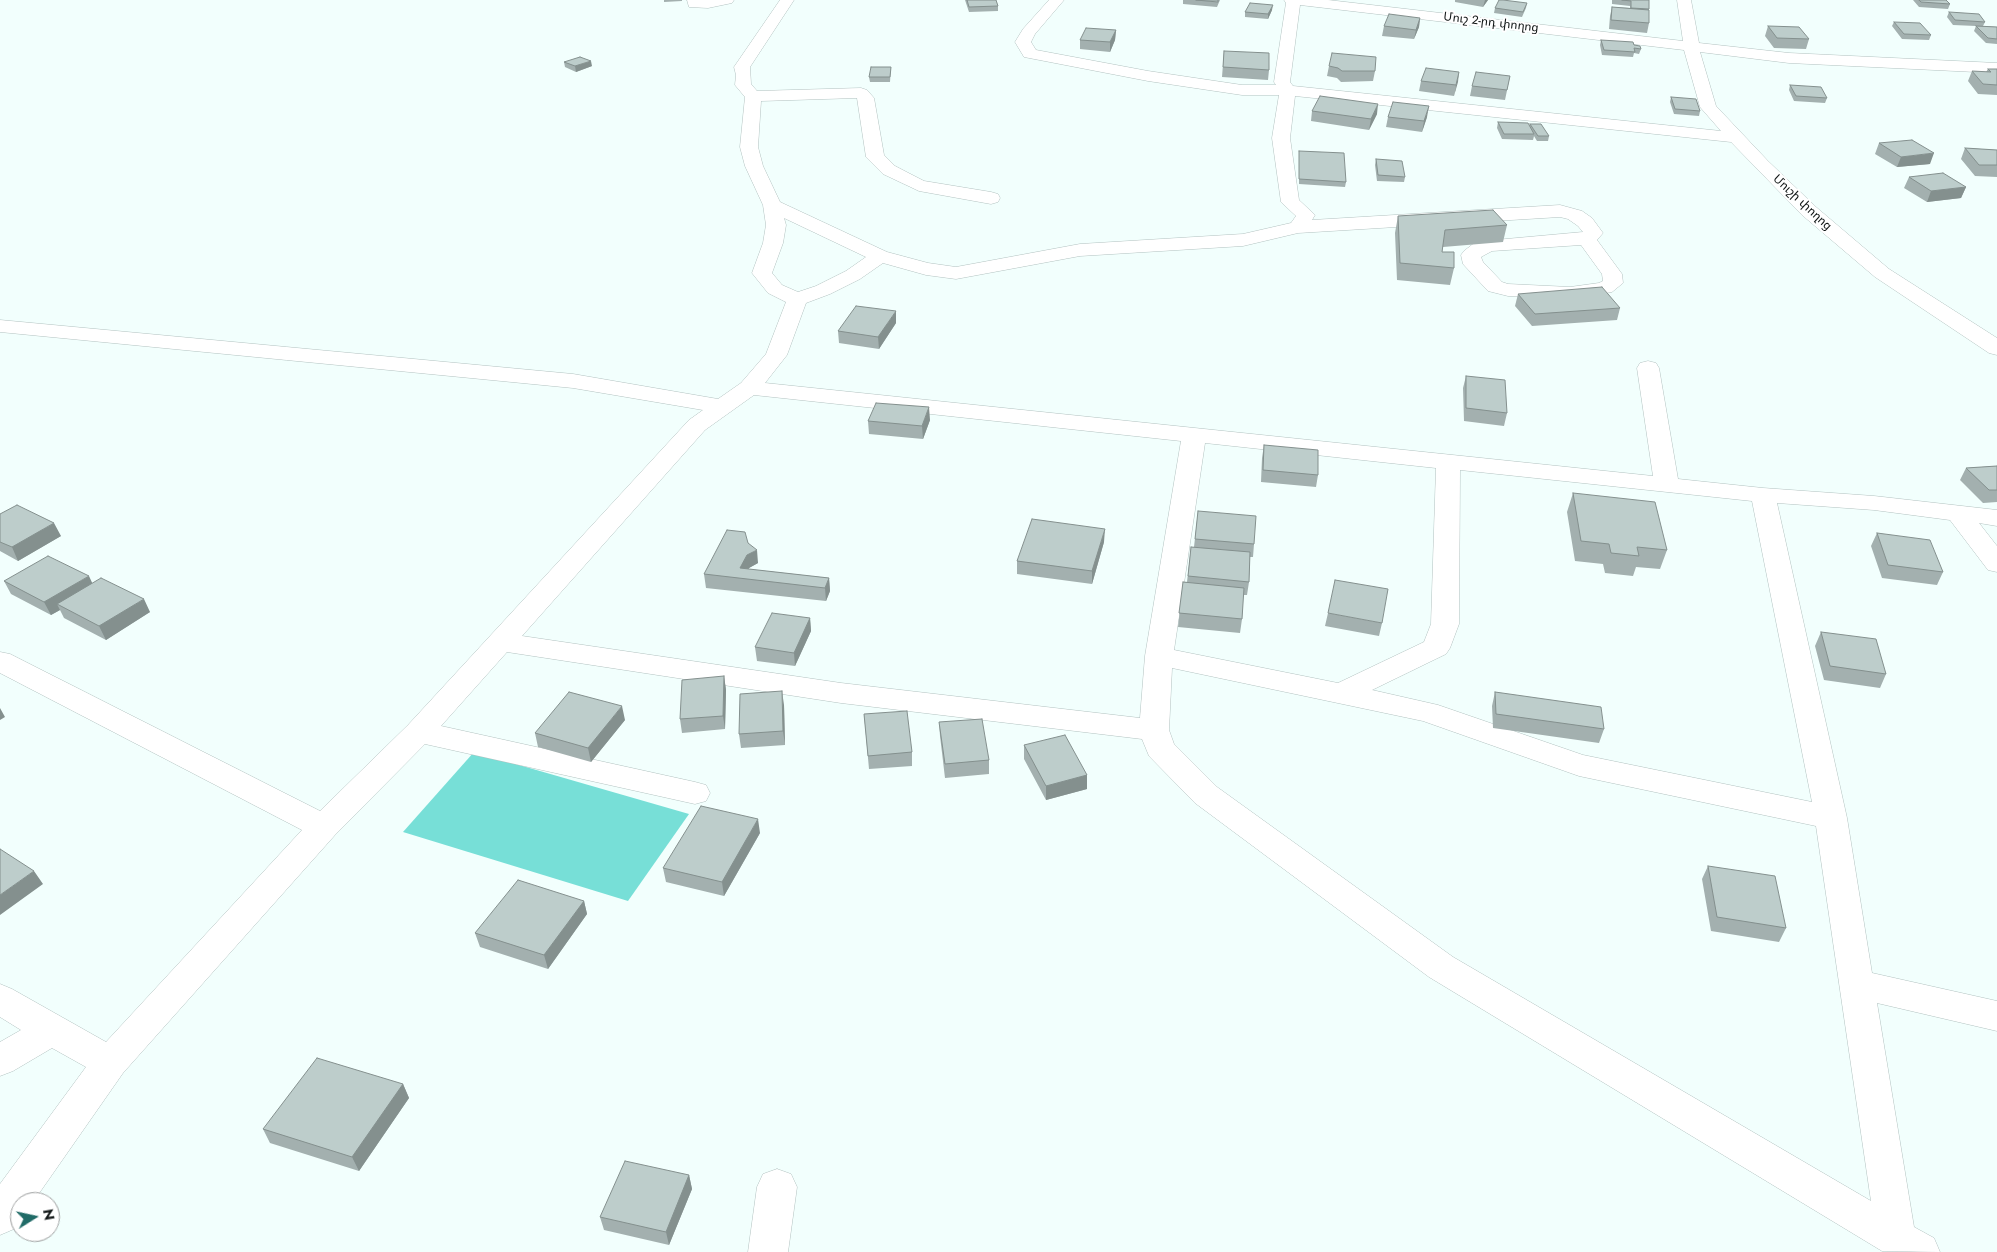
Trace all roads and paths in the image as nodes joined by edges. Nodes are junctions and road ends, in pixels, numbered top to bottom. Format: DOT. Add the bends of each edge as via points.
graph roads {
  1 [pos="694,0"];
  2 [pos="727,0"];
  3 [pos="787,0"];
  4 [pos="1057,0"];
  5 [pos="1291,0"];
  6 [pos="1294,0"];
  7 [pos="1684,0"];
  8 [pos="1691,46"];
  9 [pos="1997,68"];
  10 [pos="1288,90"];
  11 [pos="752,96"];
  12 [pos="1738,138"];
  13 [pos="991,198"];
  14 [pos="772,205"];
  15 [pos="1298,227"];
  16 [pos="1586,239"];
  17 [pos="880,256"];
  18 [pos="797,299"];
  19 [pos="0,326"];
  20 [pos="1997,348"];
  21 [pos="1648,368"];
  22 [pos="748,388"];
  23 [pos="723,407"];
  24 [pos="1194,435"];
  25 [pos="1448,462"];
  26 [pos="1667,485"];
  27 [pos="1763,495"];
  28 [pos="1957,512"];
  29 [pos="1997,518"];
  30 [pos="1997,564"];
  31 [pos="501,642"];
  32 [pos="1159,656"];
  33 [pos="0,661"];
  34 [pos="1340,694"];
  35 [pos="1154,730"];
  36 [pos="419,732"];
  37 [pos="695,793"];
  38 [pos="1831,818"];
  39 [pos="324,827"];
  40 [pos="1857,984"];
  41 [pos="0,999"];
  42 [pos="1997,1016"];
  43 [pos="52,1030"];
  44 [pos="0,1060"];
  45 [pos="110,1062"];
  46 [pos="777,1187"];
  47 [pos="0,1216"];
  48 [pos="1909,1245"];
  49 [pos="768,1252"];
  1 -- 2 [label="street" via="694,4"];
  3 -- 11 [label="street" via="742,67 743,85"];
  4 -- 10 [label="street" via="1023,42 1030,54 1242,90"];
  5 -- 6 [label="street, Մուշ 2-րդ փողոց"];
  6 -- 8 [label="street, Մուշ 2-րդ փողոց"];
  6 -- 10 [label="street" via="1282,82"];
  7 -- 8 [label="street, Մուշի փողոց"];
  8 -- 9 [label="street, Մուշ 2-րդ փողոց" via="1789,58"];
  8 -- 12 [label="street, Մուշի փողոց" via="1708,107"];
  10 -- 12 [label="street"];
  10 -- 15 [label="street" via="1281,138 1290,202 1306,215"];
  11 -- 13 [label="street" via="862,93 866,98 875,157 889,170 919,186"];
  11 -- 14 [label="street" via="748,147"];
  12 -- 20 [label="street, Մուշի փողոց" via="1809,211 1882,273"];
  14 -- 17 [label="street"];
  14 -- 18 [label="street" via="776,225 762,273 775,289"];
  15 -- 16 [label="street" via="1560,211 1584,222 1593,233"];
  15 -- 17 [label="street" via="1243,240 1080,250 956,273 926,269"];
  16 -- 16 [label="street" via="1491,245 1471,255 1473,264 1495,287 1570,293 1605,288 1613,283 1612,274"];
  17 -- 18 [label="street" via="854,275"];
  18 -- 22 [label="street" via="776,355"];
  19 -- 23 [label="street" via="573,381"];
  21 -- 26 [label="street"];
  22 -- 23 [label="street"];
  22 -- 24 [label="street"];
  23 -- 31 [label="street" via="698,425"];
  24 -- 25 [label="street"];
  24 -- 32 [label="street"];
  25 -- 26 [label="street"];
  25 -- 34 [label="street" via="1445,624 1436,648"];
  26 -- 27 [label="street"];
  27 -- 28 [label="street"];
  27 -- 38 [label="street"];
  28 -- 29 [label="street"];
  28 -- 30 [label="street"];
  31 -- 35 [label="street" via="841,693"];
  31 -- 36 [label="street"];
  32 -- 34 [label="street"];
  32 -- 35 [label="street"];
  33 -- 39 [label="street"];
  34 -- 38 [label="street" via="1428,712 1579,765"];
  35 -- 48 [label="street" via="1160,749 1206,794 1441,967"];
  36 -- 37 [label="street"];
  36 -- 39 [label="street"];
  38 -- 40 [label="street"];
  39 -- 45 [label="street"];
  40 -- 42 [label="street"];
  40 -- 48 [label="street"];
  41 -- 43 [label="street"];
  43 -- 44 [label="street"];
  43 -- 45 [label="street"];
  45 -- 47 [label="street"];
  46 -- 49 [label="street"];
}
